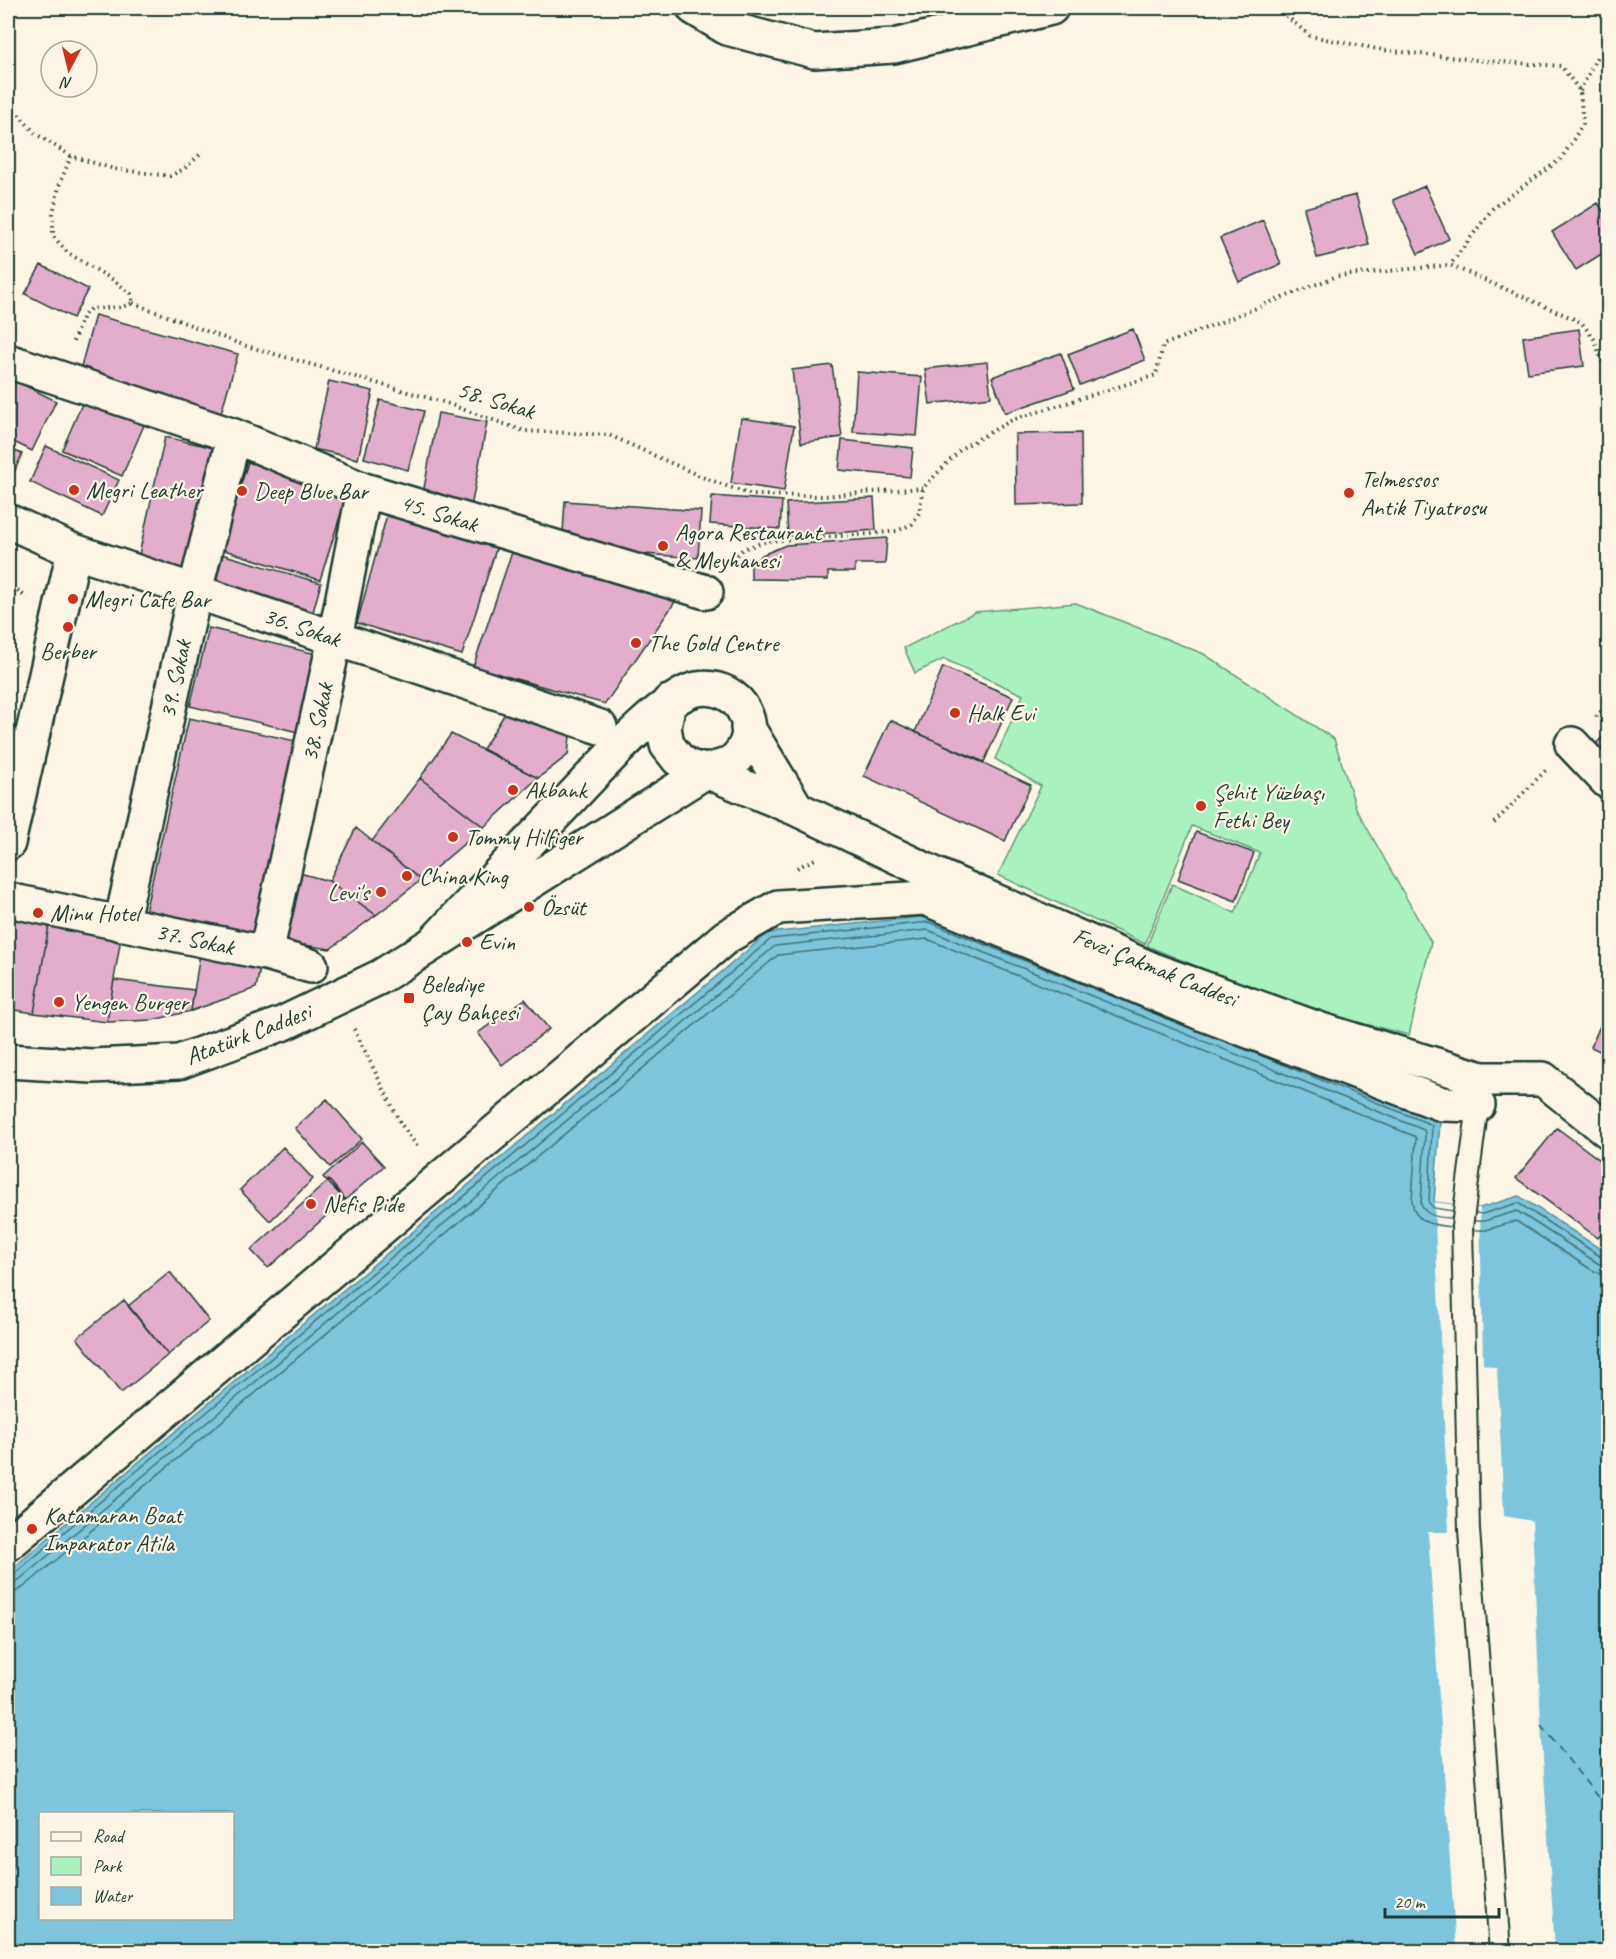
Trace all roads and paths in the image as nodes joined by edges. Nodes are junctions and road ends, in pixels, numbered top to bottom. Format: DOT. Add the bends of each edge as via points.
graph roads {
  1 [pos="694,8"];
  2 [pos="1051,8"];
  3 [pos="1277,8"];
  4 [pos="1608,51"];
  5 [pos="1580,91"];
  6 [pos="8,100"];
  7 [pos="203,152"];
  8 [pos="71,156"];
  9 [pos="1450,265"];
  10 [pos="134,303"];
  11 [pos="70,348"];
  12 [pos="8,361"];
  13 [pos="1608,377"];
  14 [pos="234,436"];
  15 [pos="923,488"];
  16 [pos="364,490"];
  17 [pos="8,521"];
  18 [pos="74,551"];
  19 [pos="195,591"];
  20 [pos="706,592"];
  21 [pos="335,638"];
  22 [pos="669,702"];
  23 [pos="600,727"];
  24 [pos="748,728"];
  25 [pos="1572,744"];
  26 [pos="706,771"];
  27 [pos="1608,782"];
  28 [pos="797,809"];
  29 [pos="1494,823"];
  30 [pos="8,843"];
  31 [pos="8,900"];
  32 [pos="121,924"];
  33 [pos="435,941"];
  34 [pos="266,953"];
  35 [pos="311,966"];
  36 [pos="353,1027"];
  37 [pos="8,1061"];
  38 [pos="1480,1092"];
  39 [pos="1608,1131"];
  40 [pos="441,1178"];
  41 [pos="8,1544"];
  42 [pos="1500,1952"];
  1 -- 2 [label="street" via="727,28 814,51 894,46"];
  3 -- 5 [label="path" via="1310,36 1383,50 1562,66"];
  4 -- 5 [label="path" via="1597,57"];
  5 -- 9 [label="path" via="1582,124 1561,159 1493,208"];
  6 -- 8 [label="path" via="36,134"];
  7 -- 8 [label="path" via="170,176 114,169"];
  8 -- 10 [label="path" via="59,186 53,236 68,253 132,294"];
  9 -- 13 [label="path" via="1581,322 1594,339"];
  9 -- 15 [label="path" via="1337,276 1163,345 1156,375 1012,420 962,448"];
  10 -- 11 [label="path" via="90,309 83,316"];
  10 -- 15 [label="path, 58. Sokak" via="243,345 442,402 524,431 609,435 752,495 823,496"];
  12 -- 14 [label="street, 45. Sokak"];
  14 -- 16 [label="street, 45. Sokak"];
  14 -- 19 [label="street, 39. Sokak"];
  15 -- 20 [label="path" via="919,513 912,524 897,531 767,541 743,549"];
  16 -- 20 [label="street, 45. Sokak"];
  16 -- 21 [label="street, 38. Sokak"];
  17 -- 18 [label="street, 36. Sokak"];
  18 -- 19 [label="street, 36. Sokak"];
  18 -- 30 [label="street"];
  19 -- 21 [label="street, 36. Sokak"];
  19 -- 32 [label="street, 39. Sokak"];
  21 -- 23 [label="street, 36. Sokak"];
  21 -- 34 [label="street, 38. Sokak"];
  22 -- 24 [label="street, Atatürk Caddesi" via="690,690 709,687 731,694 747,714"];
  22 -- 26 [label="street" via="664,727 668,745 689,767"];
  22 -- 33 [label="street, Atatürk Caddesi" via="620,747"];
  24 -- 26 [label="street, Atatürk Caddesi" via="745,747 731,763"];
  24 -- 28 [label="street"];
  25 -- 27 [label="street"];
  25 -- 29 [label="path"];
  26 -- 28 [label="street, Fevzi Çakmak Caddesi"];
  26 -- 33 [label="street, Atatürk Caddesi"];
  28 -- 38 [label="street, Fevzi Çakmak Caddesi" via="1158,972"];
  31 -- 32 [label="street, 37. Sokak"];
  32 -- 34 [label="street, 37. Sokak"];
  33 -- 37 [label="street, Atatürk Caddesi" via="380,977 327,1004 179,1062 92,1066"];
  34 -- 35 [label="street, 37. Sokak"];
  36 -- 40 [label="path" via="401,1124"];
  38 -- 39 [label="street, Fevzi Çakmak Caddesi" via="1543,1079"];
  38 -- 40 [label="street" via="1442,1104 1201,1013 925,898 778,907 726,937"];
  38 -- 42 [label="lane" via="1462,1227 1468,1495"];
  40 -- 41 [label="street"];
}
